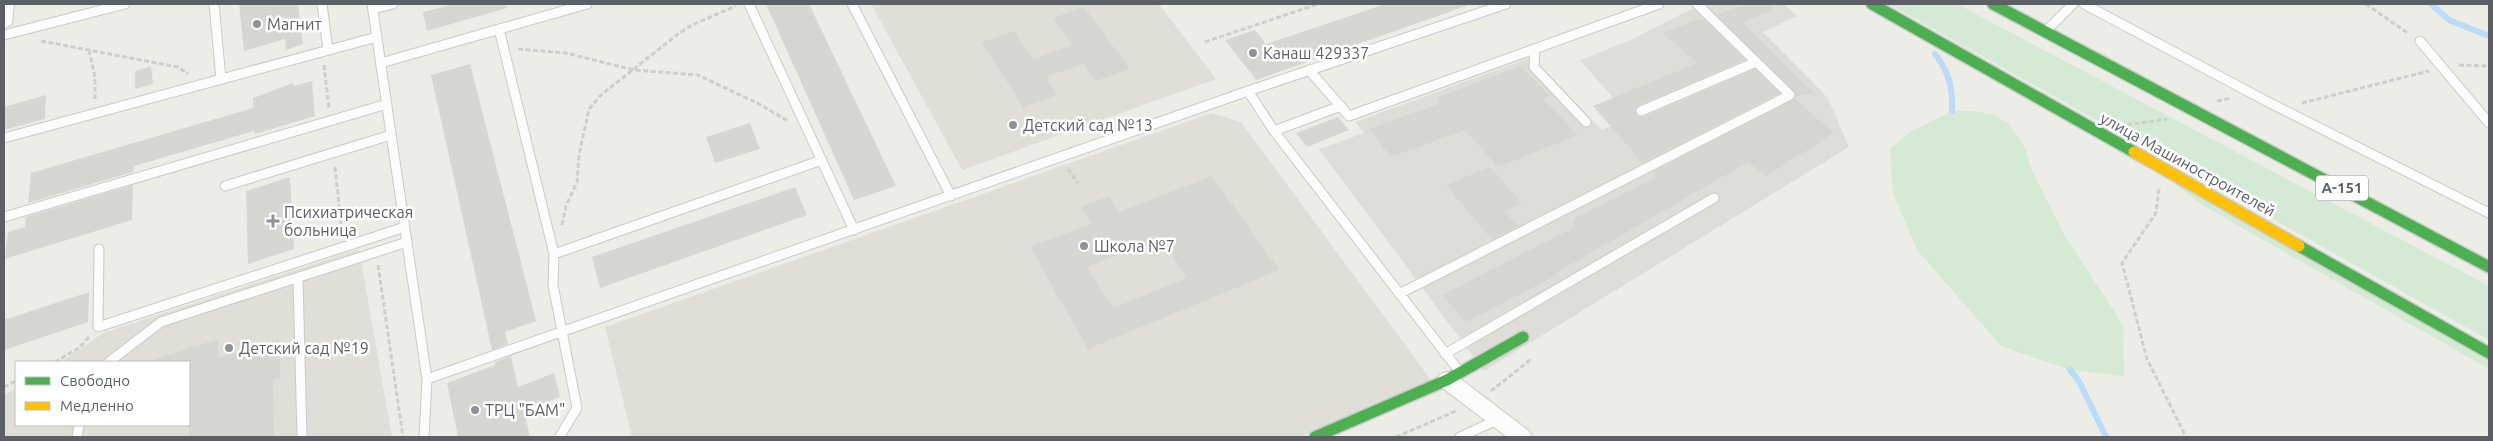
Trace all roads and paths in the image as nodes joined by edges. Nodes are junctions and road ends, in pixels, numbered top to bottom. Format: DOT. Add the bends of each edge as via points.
graph roads {
  1 [pos="7,4"];
  2 [pos="125,4"];
  3 [pos="214,4"];
  4 [pos="322,4"];
  5 [pos="393,4"];
  6 [pos="587,4"];
  7 [pos="742,4"];
  8 [pos="749,4"];
  9 [pos="852,4"];
  10 [pos="1318,4"];
  11 [pos="1506,4"];
  12 [pos="1659,4"];
  13 [pos="1697,4"];
  14 [pos="1872,4"];
  15 [pos="1993,4"];
  16 [pos="2073,4"];
  17 [pos="2084,4"];
  18 [pos="2366,4"];
  19 [pos="372,7"];
  20 [pos="4,24"];
  21 [pos="499,30"];
  22 [pos="2046,31"];
  23 [pos="4,35"];
  24 [pos="377,37"];
  25 [pos="40,40"];
  26 [pos="2420,41"];
  27 [pos="1205,42"];
  28 [pos="504,48"];
  29 [pos="1535,49"];
  30 [pos="89,50"];
  31 [pos="325,51"];
  32 [pos="1756,62"];
  33 [pos="381,63"];
  34 [pos="2489,66"];
  35 [pos="2443,68"];
  36 [pos="634,70"];
  37 [pos="1309,70"];
  38 [pos="222,79"];
  39 [pos="204,83"];
  40 [pos="1248,91"];
  41 [pos="2234,98"];
  42 [pos="2301,103"];
  43 [pos="387,104"];
  44 [pos="1341,106"];
  45 [pos="2195,110"];
  46 [pos="1641,111"];
  47 [pos="92,114"];
  48 [pos="330,122"];
  49 [pos="1586,122"];
  50 [pos="2489,123"];
  51 [pos="2126,125"];
  52 [pos="1274,131"];
  53 [pos="810,134"];
  54 [pos="391,135"];
  55 [pos="4,138"];
  56 [pos="333,153"];
  57 [pos="822,160"];
  58 [pos="1065,165"];
  59 [pos="1078,183"];
  60 [pos="225,186"];
  61 [pos="2159,187"];
  62 [pos="951,196"];
  63 [pos="1714,198"];
  64 [pos="2489,213"];
  65 [pos="4,217"];
  66 [pos="404,227"];
  67 [pos="854,230"];
  68 [pos="407,242"];
  69 [pos="344,245"];
  70 [pos="99,249"];
  71 [pos="376,252"];
  72 [pos="554,254"];
  73 [pos="2489,267"];
  74 [pos="298,278"];
  75 [pos="1399,294"];
  76 [pos="98,327"];
  77 [pos="563,331"];
  78 [pos="1523,337"];
  79 [pos="2489,353"];
  80 [pos="1445,354"];
  81 [pos="57,361"];
  82 [pos="110,361"];
  83 [pos="1454,376"];
  84 [pos="427,379"];
  85 [pos="1499,419"];
  86 [pos="302,437"];
  87 [pos="403,437"];
  88 [pos="424,437"];
  89 [pos="559,437"];
  90 [pos="1315,437"];
  91 [pos="1460,437"];
  92 [pos="1522,437"];
  93 [pos="2186,437"];
  1 -- 20 [label="street"];
  2 -- 23 [label="lane"];
  3 -- 38 [label="lane"];
  4 -- 31 [label="lane"];
  5 -- 19 [label="lane"];
  6 -- 21 [label="lane"];
  7 -- 36 [label="path" via="692,25"];
  8 -- 53 [label="lane"];
  9 -- 62 [label="lane"];
  10 -- 27 [label="path"];
  11 -- 37 [label="lane"];
  12 -- 29 [label="lane"];
  13 -- 32 [label="lane"];
  14 -- 79 [label="main road, улица Машиностроителей"];
  15 -- 22 [label="main road, А-151"];
  16 -- 22 [label="lane"];
  17 -- 64 [label="lane" via="2266,101"];
  18 -- 26 [label="path"];
  19 -- 24 [label="lane"];
  21 -- 28 [label="lane"];
  21 -- 33 [label="lane"];
  22 -- 45 [label="main road, А-151"];
  24 -- 31 [label="lane"];
  24 -- 33 [label="lane"];
  25 -- 30 [label="path"];
  26 -- 35 [label="lane"];
  28 -- 36 [label="path" via="566,53"];
  28 -- 72 [label="lane"];
  29 -- 44 [label="lane" via="1349,116"];
  29 -- 49 [label="lane" via="1534,67"];
  30 -- 39 [label="path" via="178,67"];
  30 -- 47 [label="path" via="95,77"];
  31 -- 38 [label="lane"];
  31 -- 48 [label="path"];
  32 -- 46 [label="lane"];
  32 -- 75 [label="lane" via="1790,95"];
  33 -- 43 [label="lane"];
  34 -- 35 [label="path" via="2454,65"];
  35 -- 42 [label="path"];
  35 -- 50 [label="lane"];
  36 -- 53 [label="path" via="698,75 759,104"];
  36 -- 72 [label="path" via="601,95 589,110 577,182 566,206"];
  37 -- 40 [label="lane"];
  37 -- 44 [label="lane"];
  38 -- 39 [label="lane"];
  39 -- 47 [label="lane"];
  40 -- 52 [label="lane"];
  40 -- 62 [label="lane"];
  41 -- 45 [label="path" via="2222,99"];
  43 -- 48 [label="lane"];
  43 -- 54 [label="lane"];
  44 -- 52 [label="lane"];
  45 -- 51 [label="path" via="2186,116"];
  45 -- 73 [label="main road, А-151"];
  47 -- 55 [label="lane"];
  48 -- 65 [label="lane"];
  52 -- 75 [label="lane"];
  53 -- 57 [label="lane"];
  54 -- 56 [label="lane"];
  54 -- 66 [label="lane"];
  56 -- 60 [label="lane"];
  56 -- 69 [label="path"];
  57 -- 67 [label="lane"];
  57 -- 72 [label="lane"];
  58 -- 59 [label="path"];
  61 -- 93 [label="path" via="2156,213 2122,263 2131,286 2152,371"];
  62 -- 67 [label="lane"];
  63 -- 80 [label="lane"];
  66 -- 68 [label="lane"];
  66 -- 69 [label="lane"];
  67 -- 77 [label="lane"];
  68 -- 71 [label="lane"];
  68 -- 84 [label="lane"];
  69 -- 76 [label="lane"];
  70 -- 76 [label="lane"];
  71 -- 74 [label="lane"];
  71 -- 87 [label="path"];
  72 -- 77 [label="lane" via="553,285"];
  74 -- 82 [label="lane" via="161,322"];
  74 -- 86 [label="lane"];
  75 -- 80 [label="lane"];
  76 -- 81 [label="path" via="80,347"];
  77 -- 84 [label="lane"];
  77 -- 89 [label="lane" via="577,408"];
  78 -- 83 [label="main road"];
  80 -- 83 [label="lane"];
  83 -- 85 [label="street"];
  83 -- 90 [label="main road"];
  84 -- 88 [label="lane"];
  85 -- 91 [label="lane"];
  85 -- 92 [label="street"];
}
